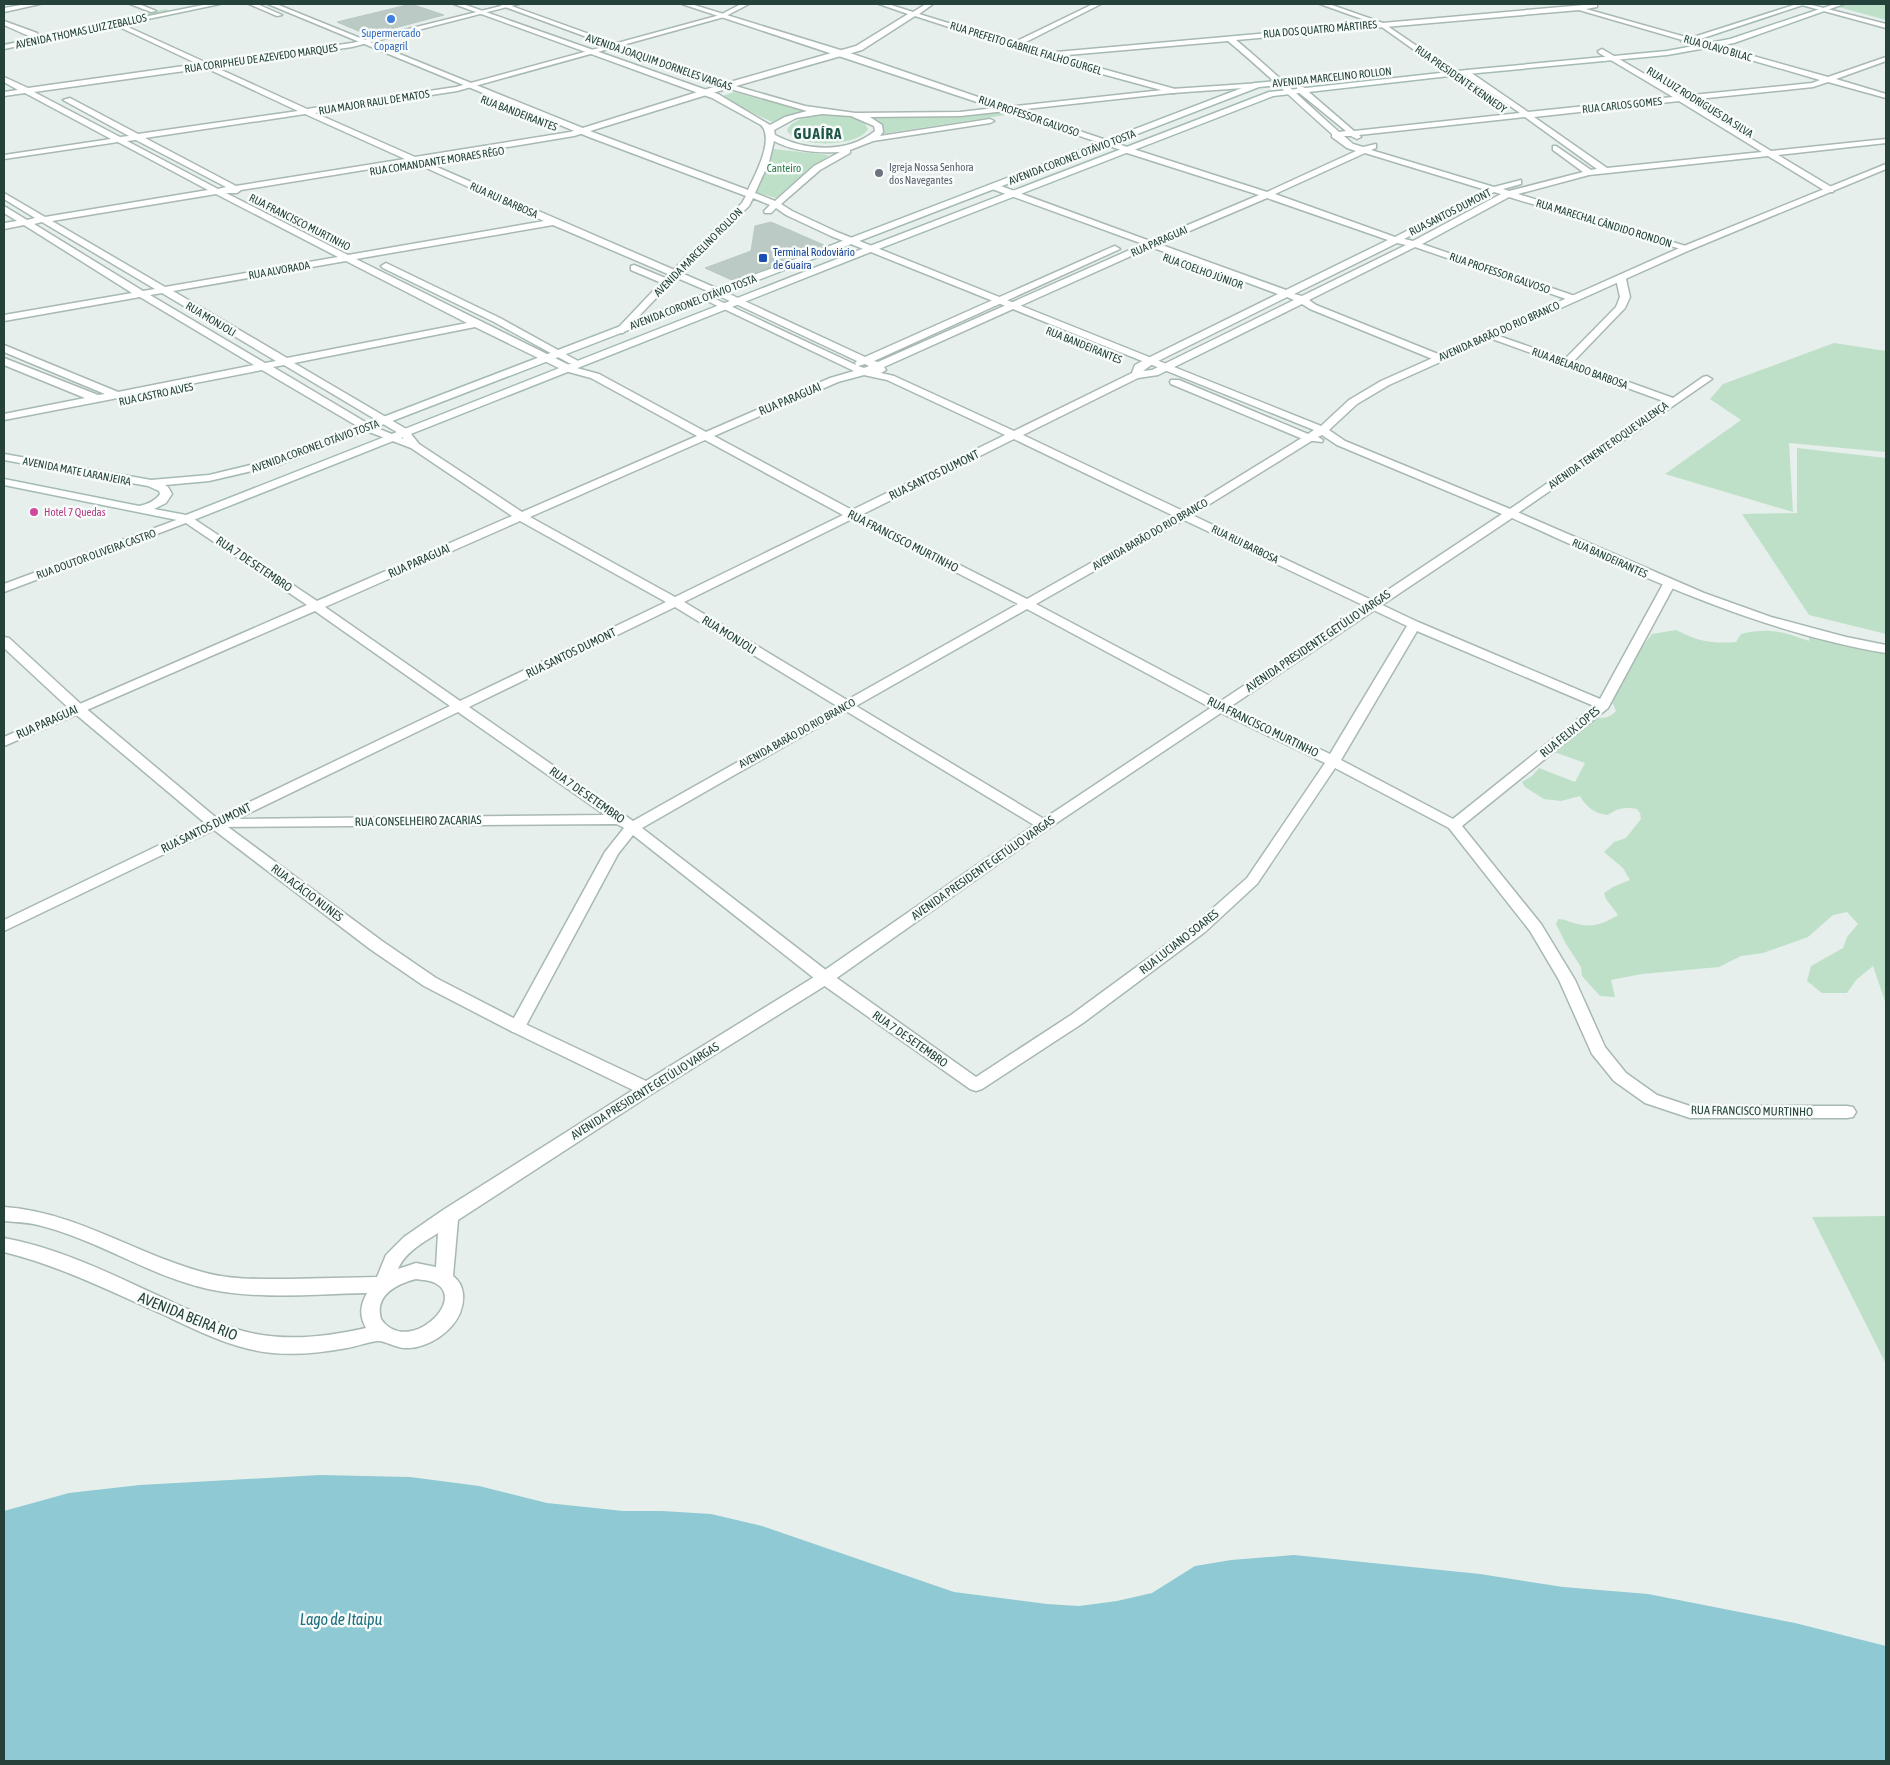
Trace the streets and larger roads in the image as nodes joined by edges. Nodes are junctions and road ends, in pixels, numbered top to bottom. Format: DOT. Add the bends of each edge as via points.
graph roads {
  1 [pos="37,4"];
  2 [pos="133,4"];
  3 [pos="188,4"];
  4 [pos="217,4"];
  5 [pos="269,4"];
  6 [pos="458,4"];
  7 [pos="493,4"];
  8 [pos="516,4"];
  9 [pos="685,4"];
  10 [pos="704,4"];
  11 [pos="746,4"];
  12 [pos="882,4"];
  13 [pos="902,4"];
  14 [pos="930,4"];
  15 [pos="1098,4"];
  16 [pos="1323,4"];
  17 [pos="1341,4"];
  18 [pos="1548,4"];
  19 [pos="1802,4"];
  20 [pos="1817,4"];
  21 [pos="1841,4"];
  22 [pos="255,5"];
  23 [pos="503,5"];
  24 [pos="1598,5"];
  25 [pos="1571,7"];
  26 [pos="471,9"];
  27 [pos="1827,9"];
  28 [pos="4,10"];
  29 [pos="1582,10"];
  30 [pos="153,11"];
  31 [pos="181,11"];
  32 [pos="725,12"];
  33 [pos="918,12"];
  34 [pos="482,13"];
  35 [pos="1469,18"];
  36 [pos="1750,21"];
  37 [pos="315,22"];
  38 [pos="1398,22"];
  39 [pos="1886,22"];
  40 [pos="4,23"];
  41 [pos="764,23"];
  42 [pos="117,24"];
  43 [pos="1381,24"];
  44 [pos="303,25"];
  45 [pos="754,26"];
  46 [pos="1886,26"];
  47 [pos="102,27"];
  48 [pos="1773,27"];
  49 [pos="1390,28"];
  50 [pos="1408,28"];
  51 [pos="336,31"];
  52 [pos="795,33"];
  53 [pos="325,34"];
  54 [pos="34,35"];
  55 [pos="786,36"];
  56 [pos="1232,40"];
  57 [pos="1690,40"];
  58 [pos="4,41"];
  59 [pos="157,42"];
  60 [pos="344,42"];
  61 [pos="353,42"];
  62 [pos="364,42"];
  63 [pos="1669,43"];
  64 [pos="143,45"];
  65 [pos="609,45"];
  66 [pos="1014,45"];
  67 [pos="1709,45"];
  68 [pos="4,47"];
  69 [pos="1643,47"];
  70 [pos="296,50"];
  71 [pos="1614,50"];
  72 [pos="588,51"];
  73 [pos="850,51"];
  74 [pos="1602,51"];
  75 [pos="1044,55"];
  76 [pos="397,56"];
  77 [pos="1054,58"];
  78 [pos="1627,58"];
  79 [pos="385,59"];
  80 [pos="1614,59"];
  81 [pos="1886,59"];
  82 [pos="203,63"];
  83 [pos="418,64"];
  84 [pos="1456,65"];
  85 [pos="188,66"];
  86 [pos="1443,66"];
  87 [pos="1433,67"];
  88 [pos="4,68"];
  89 [pos="406,68"];
  90 [pos="526,68"];
  91 [pos="1467,72"];
  92 [pos="14,74"];
  93 [pos="1454,74"];
  94 [pos="4,77"];
  95 [pos="1863,78"];
  96 [pos="1832,79"];
  97 [pos="1307,80"];
  98 [pos="951,83"];
  99 [pos="1283,84"];
  100 [pos="1847,84"];
  101 [pos="1258,85"];
  102 [pos="252,86"];
  103 [pos="456,86"];
  104 [pos="471,86"];
  105 [pos="726,86"];
  106 [pos="941,86"];
  107 [pos="31,88"];
  108 [pos="4,89"];
  109 [pos="237,89"];
  110 [pos="736,89"];
  111 [pos="1300,90"];
  112 [pos="1172,91"];
  113 [pos="704,92"];
  114 [pos="4,94"];
  115 [pos="1272,94"];
  116 [pos="715,96"];
  117 [pos="1886,96"];
  118 [pos="1503,97"];
  119 [pos="1489,98"];
  120 [pos="1694,98"];
  121 [pos="1678,99"];
  122 [pos="1702,102"];
  123 [pos="1209,104"];
  124 [pos="1686,104"];
  125 [pos="520,106"];
  126 [pos="1023,106"];
  127 [pos="79,107"];
  128 [pos="1008,108"];
  129 [pos="508,109"];
  130 [pos="64,110"];
  131 [pos="303,110"];
  132 [pos="1232,110"];
  133 [pos="822,112"];
  134 [pos="288,113"];
  135 [pos="1329,113"];
  136 [pos="1043,114"];
  137 [pos="1313,114"];
  138 [pos="544,115"];
  139 [pos="855,115"];
  140 [pos="1029,116"];
  141 [pos="532,118"];
  142 [pos="1010,118"];
  143 [pos="1525,118"];
  144 [pos="1000,119"];
  145 [pos="771,133"];
  146 [pos="358,134"];
  147 [pos="571,134"];
  148 [pos="581,134"];
  149 [pos="1886,134"];
  150 [pos="135,135"];
  151 [pos="592,135"];
  152 [pos="116,138"];
  153 [pos="346,138"];
  154 [pos="873,139"];
  155 [pos="1118,139"];
  156 [pos="1342,140"];
  157 [pos="1359,141"];
  158 [pos="1886,141"];
  159 [pos="1108,143"];
  160 [pos="857,146"];
  161 [pos="1138,146"];
  162 [pos="1373,146"];
  163 [pos="1756,146"];
  164 [pos="50,147"];
  165 [pos="158,147"];
  166 [pos="499,148"];
  167 [pos="1768,149"];
  168 [pos="1127,150"];
  169 [pos="4,152"];
  170 [pos="142,152"];
  171 [pos="1780,155"];
  172 [pos="4,157"];
  173 [pos="400,162"];
  174 [pos="412,162"];
  175 [pos="424,163"];
  176 [pos="188,164"];
  177 [pos="1596,164"];
  178 [pos="1048,166"];
  179 [pos="1886,166"];
  180 [pos="1304,167"];
  181 [pos="172,168"];
  182 [pos="1317,170"];
  183 [pos="1585,170"];
  184 [pos="1605,171"];
  185 [pos="1070,172"];
  186 [pos="699,175"];
  187 [pos="324,177"];
  188 [pos="995,187"];
  189 [pos="1496,188"];
  190 [pos="480,189"];
  191 [pos="1261,190"];
  192 [pos="1278,190"];
  193 [pos="1830,190"];
  194 [pos="238,191"];
  195 [pos="467,192"];
  196 [pos="981,192"];
  197 [pos="222,194"];
  198 [pos="1014,194"];
  199 [pos="751,195"];
  200 [pos="1515,195"];
  201 [pos="4,197"];
  202 [pos="251,197"];
  203 [pos="1002,199"];
  204 [pos="742,202"];
  205 [pos="776,204"];
  206 [pos="4,210"];
  207 [pos="768,211"];
  208 [pos="789,213"];
  209 [pos="526,219"];
  210 [pos="295,220"];
  211 [pos="539,220"];
  212 [pos="45,221"];
  213 [pos="903,221"];
  214 [pos="554,222"];
  215 [pos="28,224"];
  216 [pos="281,224"];
  217 [pos="4,226"];
  218 [pos="923,229"];
  219 [pos="4,231"];
  220 [pos="555,233"];
  221 [pos="834,234"];
  222 [pos="1408,234"];
  223 [pos="74,238"];
  224 [pos="852,240"];
  225 [pos="1396,240"];
  226 [pos="58,242"];
  227 [pos="1417,243"];
  228 [pos="840,244"];
  229 [pos="1128,244"];
  230 [pos="1143,244"];
  231 [pos="613,248"];
  232 [pos="872,248"];
  233 [pos="1687,248"];
  234 [pos="350,251"];
  235 [pos="599,252"];
  236 [pos="100,253"];
  237 [pos="338,253"];
  238 [pos="860,253"];
  239 [pos="364,256"];
  240 [pos="82,258"];
  241 [pos="624,264"];
  242 [pos="1065,271"];
  243 [pos="674,274"];
  244 [pos="938,276"];
  245 [pos="1080,276"];
  246 [pos="1620,279"];
  247 [pos="925,280"];
  248 [pos="667,282"];
  249 [pos="159,288"];
  250 [pos="137,292"];
  251 [pos="720,292"];
  252 [pos="1285,294"];
  253 [pos="706,298"];
  254 [pos="1276,298"];
  255 [pos="1572,298"];
  256 [pos="998,300"];
  257 [pos="457,301"];
  258 [pos="739,302"];
  259 [pos="1299,302"];
  260 [pos="441,306"];
  261 [pos="985,306"];
  262 [pos="1012,306"];
  263 [pos="49,307"];
  264 [pos="725,307"];
  265 [pos="4,312"];
  266 [pos="1000,312"];
  267 [pos="4,318"];
  268 [pos="497,320"];
  269 [pos="476,324"];
  270 [pos="223,326"];
  271 [pos="206,331"];
  272 [pos="620,331"];
  273 [pos="1075,331"];
  274 [pos="802,332"];
  275 [pos="924,334"];
  276 [pos="1063,336"];
  277 [pos="1489,336"];
  278 [pos="788,337"];
  279 [pos="938,339"];
  280 [pos="4,348"];
  281 [pos="561,354"];
  282 [pos="29,358"];
  283 [pos="1439,358"];
  284 [pos="548,359"];
  285 [pos="865,360"];
  286 [pos="1150,361"];
  287 [pos="8,363"];
  288 [pos="286,363"];
  289 [pos="1566,363"];
  290 [pos="581,365"];
  291 [pos="877,366"];
  292 [pos="852,367"];
  293 [pos="1166,367"];
  294 [pos="268,368"];
  295 [pos="569,369"];
  296 [pos="1137,371"];
  297 [pos="864,372"];
  298 [pos="1154,373"];
  299 [pos="595,376"];
  300 [pos="890,378"];
  301 [pos="1706,378"];
  302 [pos="834,380"];
  303 [pos="195,382"];
  304 [pos="96,398"];
  305 [pos="112,399"];
  306 [pos="1672,401"];
  307 [pos="4,416"];
  308 [pos="383,422"];
  309 [pos="4,425"];
  310 [pos="368,428"];
  311 [pos="1322,430"];
  312 [pos="404,432"];
  313 [pos="1014,435"];
  314 [pos="706,436"];
  315 [pos="390,438"];
  316 [pos="1309,438"];
  317 [pos="1341,443"];
  318 [pos="416,446"];
  319 [pos="4,457"];
  320 [pos="4,482"];
  321 [pos="151,483"];
  322 [pos="139,510"];
  323 [pos="1511,513"];
  324 [pos="852,515"];
  325 [pos="1184,515"];
  326 [pos="520,516"];
  327 [pos="187,520"];
  328 [pos="1669,584"];
  329 [pos="4,588"];
  330 [pos="676,602"];
  331 [pos="1028,604"];
  332 [pos="1372,605"];
  333 [pos="316,606"];
  334 [pos="1414,625"];
  335 [pos="4,641"];
  336 [pos="1886,649"];
  337 [pos="844,706"];
  338 [pos="1603,706"];
  339 [pos="458,707"];
  340 [pos="1220,707"];
  341 [pos="78,708"];
  342 [pos="4,742"];
  343 [pos="1333,761"];
  344 [pos="626,823"];
  345 [pos="215,824"];
  346 [pos="1044,826"];
  347 [pos="1454,826"];
  348 [pos="4,926"];
  349 [pos="825,978"];
  350 [pos="517,1027"];
  351 [pos="976,1085"];
  352 [pos="647,1089"];
  353 [pos="1847,1112"];
  354 [pos="4,1214"];
  355 [pos="449,1215"];
  356 [pos="4,1245"];
  357 [pos="444,1277"];
  358 [pos="385,1284"];
  359 [pos="380,1333"];
  1 -- 28 [label="street"];
  2 -- 30 [label="street"];
  3 -- 30 [label="street, AVENIDA THOMAS LUIZ ZEBALLOS"];
  3 -- 31 [label="street" via="178,9"];
  4 -- 31 [label="street, AVENIDA THOMAS LUIZ ZEBALLOS"];
  5 -- 22 [label="street"];
  5 -- 37 [label="street, RUA BANDEIRANTES"];
  6 -- 26 [label="street, AVENIDA JOAQUIM DORNELES VARGAS"];
  7 -- 26 [label="street, RUA CORIPHEU DE AZEVEDO MARQUES"];
  8 -- 23 [label="street"];
  9 -- 32 [label="street, RUA PROFESSOR GALVOSO"];
  10 -- 32 [label="street, RUA PROFESSOR GALVOSO"];
  11 -- 32 [label="street, RUA MAJOR RAUL DE MATOS"];
  12 -- 33 [label="street, RUA PREFEITO GABRIEL FIALHO GURGEL"];
  13 -- 33 [label="street, RUA PREFEITO GABRIEL FIALHO GURGEL"];
  14 -- 33 [label="street, RUA COMANDANTE MORAES RÊGO"];
  15 -- 66 [label="street"];
  16 -- 43 [label="street, RUA PRESIDENTE KENNEDY"];
  17 -- 38 [label="street"];
  18 -- 25 [label="street, RUA OLAVO BILAC"];
  19 -- 27 [label="street"];
  19 -- 36 [label="street"];
  20 -- 27 [label="street"];
  21 -- 27 [label="street, AVENIDA MARCELINO ROLLON"];
  22 -- 44 [label="street, RUA BANDEIRANTES"];
  23 -- 34 [label="street"];
  23 -- 65 [label="street, AVENIDA JOAQUIM DORNELES VARGAS"];
  24 -- 25 [label="street, RUA DOS QUATRO MÁRTIRES"];
  24 -- 29 [label="street, RUA DOS QUATRO MÁRTIRES"];
  25 -- 29 [label="street, RUA OLAVO BILAC"];
  25 -- 35 [label="street, RUA DOS QUATRO MÁRTIRES"];
  26 -- 34 [label="street, AVENIDA JOAQUIM DORNELES VARGAS"];
  26 -- 61 [label="street, RUA CORIPHEU DE AZEVEDO MARQUES"];
  27 -- 39 [label="street"];
  27 -- 46 [label="street"];
  27 -- 48 [label="street, AVENIDA MARCELINO ROLLON"];
  29 -- 35 [label="street, RUA DOS QUATRO MÁRTIRES"];
  29 -- 57 [label="street, RUA OLAVO BILAC"];
  30 -- 54 [label="street, AVENIDA THOMAS LUIZ ZEBALLOS"];
  31 -- 42 [label="street, AVENIDA THOMAS LUIZ ZEBALLOS"];
  32 -- 41 [label="street, RUA PROFESSOR GALVOSO"];
  32 -- 45 [label="street, RUA PROFESSOR GALVOSO"];
  32 -- 65 [label="street, RUA MAJOR RAUL DE MATOS"];
  33 -- 66 [label="street, RUA PREFEITO GABRIEL FIALHO GURGEL"];
  33 -- 73 [label="street, RUA COMANDANTE MORAES RÊGO"];
  34 -- 62 [label="street"];
  34 -- 72 [label="street, AVENIDA JOAQUIM DORNELES VARGAS"];
  35 -- 38 [label="street, RUA DOS QUATRO MÁRTIRES"];
  35 -- 50 [label="street, RUA DOS QUATRO MÁRTIRES"];
  36 -- 48 [label="street"];
  36 -- 57 [label="street"];
  37 -- 44 [label="street"];
  37 -- 51 [label="street, RUA BANDEIRANTES"];
  38 -- 43 [label="street, RUA DOS QUATRO MÁRTIRES"];
  38 -- 50 [label="street"];
  40 -- 54 [label="street"];
  41 -- 45 [label="street"];
  41 -- 52 [label="street, RUA PROFESSOR GALVOSO"];
  42 -- 47 [label="street, AVENIDA THOMAS LUIZ ZEBALLOS"];
  42 -- 59 [label="street, RUA RUI BARBOSA"];
  43 -- 49 [label="street, RUA PRESIDENTE KENNEDY"];
  43 -- 56 [label="street, RUA DOS QUATRO MÁRTIRES"];
  44 -- 53 [label="street, RUA BANDEIRANTES"];
  45 -- 55 [label="street, RUA PROFESSOR GALVOSO"];
  47 -- 64 [label="street, RUA RUI BARBOSA"];
  47 -- 68 [label="street, AVENIDA THOMAS LUIZ ZEBALLOS"];
  48 -- 67 [label="street, AVENIDA MARCELINO ROLLON"];
  49 -- 50 [label="street, RUA DOS QUATRO MÁRTIRES"];
  49 -- 56 [label="street, RUA DOS QUATRO MÁRTIRES"];
  49 -- 86 [label="street, RUA PRESIDENTE KENNEDY"];
  51 -- 53 [label="street"];
  51 -- 61 [label="street, RUA BANDEIRANTES"];
  52 -- 55 [label="street"];
  52 -- 73 [label="street, RUA PROFESSOR GALVOSO"];
  53 -- 60 [label="street, RUA BANDEIRANTES"];
  54 -- 58 [label="street, AVENIDA THOMAS LUIZ ZEBALLOS"];
  55 -- 73 [label="street, RUA PROFESSOR GALVOSO"];
  56 -- 75 [label="street, RUA DOS QUATRO MÁRTIRES"];
  56 -- 77 [label="street, RUA DOS QUATRO MÁRTIRES"];
  56 -- 99 [label="street, RUA MARECHAL CÂNDIDO RONDON"];
  57 -- 63 [label="street"];
  57 -- 67 [label="street, RUA OLAVO BILAC"];
  59 -- 64 [label="street"];
  59 -- 82 [label="street, RUA RUI BARBOSA"];
  60 -- 61 [label="street, RUA BANDEIRANTES"];
  60 -- 70 [label="street, RUA CORIPHEU DE AZEVEDO MARQUES"];
  61 -- 62 [label="street, RUA BANDEIRANTES"];
  61 -- 70 [label="street, RUA CORIPHEU DE AZEVEDO MARQUES"];
  61 -- 79 [label="street, RUA BANDEIRANTES"];
  62 -- 76 [label="street, RUA BANDEIRANTES"];
  64 -- 85 [label="street, RUA RUI BARBOSA"];
  65 -- 72 [label="street, RUA MAJOR RAUL DE MATOS"];
  65 -- 105 [label="street, AVENIDA JOAQUIM DORNELES VARGAS"];
  66 -- 75 [label="street, RUA PREFEITO GABRIEL FIALHO GURGEL"];
  67 -- 78 [label="street, AVENIDA MARCELINO ROLLON"];
  67 -- 96 [label="street, RUA OLAVO BILAC"];
  69 -- 71 [label="street"];
  70 -- 82 [label="street, RUA CORIPHEU DE AZEVEDO MARQUES"];
  71 -- 74 [label="street"];
  71 -- 78 [label="street, RUA LUIZ RODRIGUES DA SILVA"];
  72 -- 90 [label="street, RUA MAJOR RAUL DE MATOS"];
  72 -- 113 [label="street, AVENIDA JOAQUIM DORNELES VARGAS"];
  73 -- 98 [label="street, RUA PROFESSOR GALVOSO"];
  73 -- 105 [label="street, RUA COMANDANTE MORAES RÊGO"];
  73 -- 106 [label="street, RUA PROFESSOR GALVOSO"];
  73 -- 110 [label="street, RUA COMANDANTE MORAES RÊGO"];
  74 -- 80 [label="street, RUA LUIZ RODRIGUES DA SILVA"];
  74 -- 84 [label="street"];
  75 -- 77 [label="street, RUA PREFEITO GABRIEL FIALHO GURGEL"];
  76 -- 79 [label="street"];
  76 -- 83 [label="street, RUA BANDEIRANTES"];
  77 -- 112 [label="street, RUA PREFEITO GABRIEL FIALHO GURGEL"];
  78 -- 80 [label="street, AVENIDA MARCELINO ROLLON"];
  78 -- 120 [label="street, RUA LUIZ RODRIGUES DA SILVA"];
  79 -- 89 [label="street, RUA BANDEIRANTES"];
  80 -- 91 [label="street, AVENIDA MARCELINO ROLLON"];
  80 -- 121 [label="street, RUA LUIZ RODRIGUES DA SILVA"];
  81 -- 96 [label="street, RUA CARLOS GOMES"];
  82 -- 85 [label="street, RUA CORIPHEU DE AZEVEDO MARQUES"];
  82 -- 102 [label="street, RUA RUI BARBOSA"];
  83 -- 89 [label="street"];
  83 -- 103 [label="street, RUA BANDEIRANTES"];
  84 -- 86 [label="street"];
  84 -- 91 [label="street, RUA PRESIDENTE KENNEDY"];
  85 -- 107 [label="street, RUA CORIPHEU DE AZEVEDO MARQUES"];
  85 -- 109 [label="street, RUA RUI BARBOSA"];
  86 -- 87 [label="street"];
  86 -- 93 [label="street, RUA PRESIDENTE KENNEDY"];
  88 -- 92 [label="street, RUA FRANCISCO MURTINHO"];
  89 -- 103 [label="street, RUA BANDEIRANTES"];
  90 -- 103 [label="street, RUA MAJOR RAUL DE MATOS"];
  90 -- 104 [label="street, RUA MAJOR RAUL DE MATOS"];
  91 -- 93 [label="street, AVENIDA MARCELINO ROLLON"];
  91 -- 118 [label="street, RUA PRESIDENTE KENNEDY"];
  92 -- 94 [label="street"];
  92 -- 107 [label="street, RUA FRANCISCO MURTINHO"];
  93 -- 111 [label="street, AVENIDA MARCELINO ROLLON"];
  93 -- 119 [label="street, RUA PRESIDENTE KENNEDY"];
  94 -- 107 [label="street, RUA FRANCISCO MURTINHO"];
  95 -- 100 [label="street, RUA CARLOS GOMES"];
  96 -- 100 [label="street, RUA OLAVO BILAC"];
  96 -- 120 [label="street, RUA CARLOS GOMES" via="1813,85"];
  97 -- 99 [label="street, AVENIDA MARCELINO ROLLON"];
  98 -- 106 [label="street"];
  98 -- 126 [label="street, RUA PROFESSOR GALVOSO"];
  99 -- 101 [label="street, AVENIDA MARCELINO ROLLON"];
  99 -- 111 [label="street, RUA MARECHAL CÂNDIDO RONDON"];
  99 -- 115 [label="street, AVENIDA MARCELINO ROLLON"];
  99 -- 137 [label="street, RUA MARECHAL CÂNDIDO RONDON"];
  100 -- 117 [label="street, RUA OLAVO BILAC"];
  100 -- 122 [label="street, RUA CARLOS GOMES" via="1814,91"];
  101 -- 112 [label="street, AVENIDA MARCELINO ROLLON"];
  101 -- 123 [label="street, AVENIDA CORONEL OTÁVIO TOSTA"];
  102 -- 109 [label="street"];
  102 -- 131 [label="street, RUA RUI BARBOSA"];
  103 -- 104 [label="street, RUA BANDEIRANTES"];
  103 -- 129 [label="street, RUA BANDEIRANTES"];
  103 -- 131 [label="street, RUA MAJOR RAUL DE MATOS"];
  104 -- 125 [label="street, RUA BANDEIRANTES"];
  105 -- 110 [label="street, AVENIDA JOAQUIM DORNELES VARGAS"];
  105 -- 113 [label="street, RUA COMANDANTE MORAES RÊGO"];
  106 -- 128 [label="street, RUA PROFESSOR GALVOSO"];
  107 -- 108 [label="street, RUA CORIPHEU DE AZEVEDO MARQUES"];
  107 -- 114 [label="street, RUA CORIPHEU DE AZEVEDO MARQUES"];
  107 -- 127 [label="street, RUA FRANCISCO MURTINHO"];
  107 -- 130 [label="street, RUA FRANCISCO MURTINHO"];
  109 -- 134 [label="street, RUA RUI BARBOSA"];
  110 -- 116 [label="street, RUA COMANDANTE MORAES RÊGO"];
  110 -- 133 [label="street, AVENIDA JOAQUIM DORNELES VARGAS"];
  111 -- 135 [label="street, RUA MARECHAL CÂNDIDO RONDON"];
  112 -- 126 [label="street, AVENIDA MARCELINO ROLLON"];
  113 -- 116 [label="street, AVENIDA JOAQUIM DORNELES VARGAS"];
  113 -- 148 [label="street, RUA COMANDANTE MORAES RÊGO"];
  115 -- 132 [label="street, AVENIDA CORONEL OTÁVIO TOSTA"];
  116 -- 145 [label="street, AVENIDA JOAQUIM DORNELES VARGAS" via="764,123"];
  116 -- 151 [label="street, RUA COMANDANTE MORAES RÊGO"];
  118 -- 119 [label="street"];
  118 -- 143 [label="street, RUA PRESIDENTE KENNEDY"];
  119 -- 143 [label="street, RUA PRESIDENTE KENNEDY"];
  120 -- 121 [label="street, RUA CARLOS GOMES"];
  120 -- 122 [label="street, RUA LUIZ RODRIGUES DA SILVA"];
  121 -- 124 [label="street, RUA LUIZ RODRIGUES DA SILVA"];
  121 -- 143 [label="street, RUA CARLOS GOMES"];
  122 -- 124 [label="street, RUA CARLOS GOMES"];
  122 -- 167 [label="street, RUA LUIZ RODRIGUES DA SILVA"];
  123 -- 132 [label="street"];
  123 -- 155 [label="street, AVENIDA CORONEL OTÁVIO TOSTA"];
  124 -- 143 [label="street, RUA CARLOS GOMES"];
  124 -- 163 [label="street, RUA LUIZ RODRIGUES DA SILVA"];
  125 -- 129 [label="street"];
  125 -- 138 [label="street, RUA BANDEIRANTES"];
  126 -- 128 [label="street, AVENIDA MARCELINO ROLLON"];
  126 -- 136 [label="street, RUA PROFESSOR GALVOSO"];
  127 -- 130 [label="street"];
  127 -- 150 [label="street, RUA FRANCISCO MURTINHO"];
  128 -- 139 [label="street, AVENIDA MARCELINO ROLLON" via="927,115"];
  128 -- 140 [label="street, RUA PROFESSOR GALVOSO"];
  129 -- 141 [label="street, RUA BANDEIRANTES"];
  130 -- 152 [label="street, RUA FRANCISCO MURTINHO"];
  131 -- 134 [label="street, RUA MAJOR RAUL DE MATOS"];
  131 -- 146 [label="street, RUA RUI BARBOSA"];
  132 -- 161 [label="street, AVENIDA CORONEL OTÁVIO TOSTA"];
  133 -- 139 [label="street"];
  133 -- 145 [label="street" via="780,120"];
  134 -- 150 [label="street, RUA MAJOR RAUL DE MATOS"];
  134 -- 153 [label="street, RUA RUI BARBOSA"];
  135 -- 137 [label="street"];
  135 -- 157 [label="street, RUA MARECHAL CÂNDIDO RONDON"];
  136 -- 140 [label="street"];
  136 -- 155 [label="street, RUA PROFESSOR GALVOSO"];
  137 -- 156 [label="street, RUA MARECHAL CÂNDIDO RONDON"];
  138 -- 141 [label="street"];
  138 -- 148 [label="street, RUA BANDEIRANTES"];
  139 -- 154 [label="street" via="878,125 879,132"];
  140 -- 142 [label="street"];
  140 -- 159 [label="street, RUA PROFESSOR GALVOSO"];
  141 -- 147 [label="street, RUA BANDEIRANTES"];
  143 -- 157 [label="street, RUA CARLOS GOMES"];
  143 -- 177 [label="street, RUA PRESIDENTE KENNEDY"];
  143 -- 183 [label="street, RUA PRESIDENTE KENNEDY"];
  144 -- 154 [label="street"];
  145 -- 160 [label="street, AVENIDA JOAQUIM DORNELES VARGAS" via="780,143 796,148 816,150"];
  145 -- 199 [label="street, AVENIDA MARCELINO ROLLON" via="765,162"];
  146 -- 153 [label="street"];
  146 -- 174 [label="street, RUA RUI BARBOSA"];
  147 -- 148 [label="street, RUA COMANDANTE MORAES RÊGO"];
  147 -- 166 [label="street, RUA COMANDANTE MORAES RÊGO"];
  148 -- 151 [label="street, RUA COMANDANTE MORAES RÊGO"];
  148 -- 166 [label="street, RUA COMANDANTE MORAES RÊGO"];
  148 -- 186 [label="street, RUA BANDEIRANTES" via="686,180"];
  149 -- 167 [label="street, RUA SANTOS DUMONT"];
  150 -- 152 [label="street, RUA MAJOR RAUL DE MATOS"];
  150 -- 165 [label="street, RUA FRANCISCO MURTINHO"];
  151 -- 186 [label="street, RUA BANDEIRANTES"];
  152 -- 164 [label="street, RUA MAJOR RAUL DE MATOS"];
  152 -- 170 [label="street, RUA FRANCISCO MURTINHO"];
  153 -- 173 [label="street, RUA RUI BARBOSA"];
  154 -- 160 [label="street"];
  155 -- 159 [label="street, AVENIDA CORONEL OTÁVIO TOSTA"];
  155 -- 161 [label="street, RUA PROFESSOR GALVOSO"];
  156 -- 157 [label="street, RUA PARAGUAI"];
  156 -- 157 [label="street"];
  156 -- 180 [label="street, RUA PARAGUAI"];
  157 -- 162 [label="street, RUA PARAGUAI"];
  157 -- 182 [label="street, RUA PARAGUAI"];
  157 -- 189 [label="street, RUA MARECHAL CÂNDIDO RONDON"];
  158 -- 171 [label="street, RUA SANTOS DUMONT"];
  159 -- 168 [label="street, RUA PROFESSOR GALVOSO"];
  159 -- 178 [label="street, AVENIDA CORONEL OTÁVIO TOSTA"];
  160 -- 205 [label="street" via="817,168"];
  161 -- 168 [label="street, AVENIDA CORONEL OTÁVIO TOSTA"];
  161 -- 191 [label="street, RUA PROFESSOR GALVOSO"];
  162 -- 189 [label="street, RUA MARECHAL CÂNDIDO RONDON"];
  163 -- 167 [label="street, RUA SANTOS DUMONT"];
  163 -- 177 [label="street, RUA SANTOS DUMONT"];
  164 -- 169 [label="street, RUA MAJOR RAUL DE MATOS"];
  164 -- 172 [label="street, RUA MAJOR RAUL DE MATOS"];
  165 -- 170 [label="street"];
  165 -- 176 [label="street, RUA FRANCISCO MURTINHO"];
  166 -- 174 [label="street, RUA COMANDANTE MORAES RÊGO"];
  166 -- 175 [label="street, RUA COMANDANTE MORAES RÊGO"];
  167 -- 171 [label="street, RUA SANTOS DUMONT"];
  167 -- 184 [label="street, RUA SANTOS DUMONT"];
  168 -- 185 [label="street, AVENIDA CORONEL OTÁVIO TOSTA"];
  168 -- 191 [label="street, RUA PROFESSOR GALVOSO"];
  170 -- 181 [label="street, RUA FRANCISCO MURTINHO"];
  171 -- 193 [label="street"];
  173 -- 174 [label="street, RUA RUI BARBOSA"];
  173 -- 187 [label="street, RUA COMANDANTE MORAES RÊGO"];
  174 -- 175 [label="street, RUA COMANDANTE MORAES RÊGO"];
  174 -- 187 [label="street, RUA COMANDANTE MORAES RÊGO"];
  174 -- 195 [label="street, RUA RUI BARBOSA"];
  175 -- 190 [label="street, RUA RUI BARBOSA"];
  176 -- 181 [label="street"];
  176 -- 194 [label="street, RUA FRANCISCO MURTINHO"];
  177 -- 183 [label="street, RUA SANTOS DUMONT"];
  177 -- 184 [label="street, RUA PRESIDENTE KENNEDY"];
  178 -- 185 [label="street"];
  178 -- 188 [label="street, AVENIDA CORONEL OTÁVIO TOSTA"];
  179 -- 193 [label="street, AVENIDA BARÃO DO RIO BRANCO"];
  180 -- 182 [label="street"];
  180 -- 191 [label="street, RUA PARAGUAI"];
  181 -- 197 [label="street, RUA FRANCISCO MURTINHO"];
  182 -- 192 [label="street, RUA PARAGUAI"];
  183 -- 184 [label="street, RUA SANTOS DUMONT"];
  183 -- 189 [label="street, RUA SANTOS DUMONT"];
  183 -- 200 [label="street, RUA SANTOS DUMONT"];
  185 -- 198 [label="street, AVENIDA CORONEL OTÁVIO TOSTA"];
  186 -- 199 [label="street, RUA BANDEIRANTES"];
  187 -- 194 [label="street, RUA COMANDANTE MORAES RÊGO"];
  188 -- 196 [label="street, AVENIDA CORONEL OTÁVIO TOSTA"];
  188 -- 198 [label="street, RUA COELHO JÚNIOR"];
  189 -- 200 [label="street, RUA MARECHAL CÂNDIDO RONDON"];
  189 -- 222 [label="street, RUA SANTOS DUMONT"];
  190 -- 195 [label="street"];
  190 -- 211 [label="street, RUA RUI BARBOSA"];
  191 -- 192 [label="street, RUA PARAGUAI"];
  191 -- 225 [label="street, RUA PROFESSOR GALVOSO"];
  191 -- 230 [label="street, RUA PARAGUAI"];
  191 -- 230 [label="street, RUA PARAGUAI"];
  192 -- 222 [label="street, RUA PROFESSOR GALVOSO"];
  193 -- 233 [label="street, AVENIDA BARÃO DO RIO BRANCO"];
  194 -- 197 [label="street, RUA COMANDANTE MORAES RÊGO"];
  194 -- 202 [label="street, RUA FRANCISCO MURTINHO"];
  195 -- 209 [label="street, RUA RUI BARBOSA"];
  196 -- 203 [label="street"];
  196 -- 213 [label="street, AVENIDA CORONEL OTÁVIO TOSTA"];
  197 -- 212 [label="street, RUA COMANDANTE MORAES RÊGO"];
  197 -- 216 [label="street, RUA FRANCISCO MURTINHO"];
  198 -- 203 [label="street, AVENIDA CORONEL OTÁVIO TOSTA"];
  198 -- 230 [label="street, RUA COELHO JÚNIOR"];
  199 -- 204 [label="street, AVENIDA MARCELINO ROLLON"];
  199 -- 205 [label="street, RUA BANDEIRANTES"];
  200 -- 227 [label="street, RUA SANTOS DUMONT"];
  200 -- 233 [label="street, RUA MARECHAL CÂNDIDO RONDON"];
  201 -- 212 [label="street, RUA MONJOLI"];
  203 -- 218 [label="street, AVENIDA CORONEL OTÁVIO TOSTA"];
  203 -- 229 [label="street"];
  204 -- 207 [label="street, RUA BANDEIRANTES"];
  204 -- 243 [label="street, AVENIDA MARCELINO ROLLON"];
  205 -- 207 [label="street"];
  205 -- 208 [label="street, RUA BANDEIRANTES"];
  206 -- 215 [label="street, RUA MONJOLI"];
  207 -- 208 [label="street, RUA BANDEIRANTES"];
  208 -- 221 [label="street, RUA BANDEIRANTES"];
  209 -- 211 [label="street, RUA ALVORADA"];
  209 -- 234 [label="street, RUA ALVORADA"];
  210 -- 216 [label="street"];
  211 -- 214 [label="street, RUA ALVORADA"];
  211 -- 220 [label="street, RUA RUI BARBOSA"];
  211 -- 239 [label="street, RUA ALVORADA"];
  212 -- 215 [label="street, RUA COMANDANTE MORAES RÊGO"];
  212 -- 223 [label="street, RUA MONJOLI"];
  213 -- 218 [label="street"];
  213 -- 224 [label="street, AVENIDA CORONEL OTÁVIO TOSTA"];
  214 -- 231 [label="street, RUA RUI BARBOSA"];
  215 -- 217 [label="street, RUA COMANDANTE MORAES RÊGO"];
  215 -- 219 [label="street, RUA COMANDANTE MORAES RÊGO"];
  215 -- 226 [label="street, RUA MONJOLI"];
  216 -- 237 [label="street, RUA FRANCISCO MURTINHO"];
  218 -- 232 [label="street, AVENIDA CORONEL OTÁVIO TOSTA"];
  221 -- 224 [label="street, RUA BANDEIRANTES"];
  221 -- 228 [label="street"];
  222 -- 225 [label="street, RUA SANTOS DUMONT"];
  222 -- 227 [label="street, RUA PROFESSOR GALVOSO"];
  223 -- 226 [label="street"];
  223 -- 236 [label="street, RUA MONJOLI"];
  224 -- 228 [label="street, AVENIDA CORONEL OTÁVIO TOSTA"];
  224 -- 232 [label="street, RUA BANDEIRANTES"];
  225 -- 227 [label="street, RUA PROFESSOR GALVOSO"];
  225 -- 252 [label="street, RUA SANTOS DUMONT"];
  226 -- 240 [label="street, RUA MONJOLI"];
  227 -- 255 [label="street, RUA PROFESSOR GALVOSO"];
  227 -- 259 [label="street, RUA SANTOS DUMONT"];
  228 -- 238 [label="street, RUA BANDEIRANTES"];
  228 -- 251 [label="street, AVENIDA CORONEL OTÁVIO TOSTA"];
  229 -- 230 [label="street, RUA PARAGUAI"];
  229 -- 242 [label="street, RUA PARAGUAI"];
  230 -- 245 [label="street, RUA PARAGUAI"];
  230 -- 252 [label="street, RUA COELHO JÚNIOR"];
  230 -- 254 [label="street, RUA COELHO JÚNIOR"];
  231 -- 235 [label="street"];
  231 -- 243 [label="street, RUA RUI BARBOSA"];
  232 -- 238 [label="street, AVENIDA CORONEL OTÁVIO TOSTA"];
  232 -- 244 [label="street, RUA BANDEIRANTES"];
  233 -- 246 [label="street, AVENIDA BARÃO DO RIO BRANCO"];
  234 -- 237 [label="street, RUA ALVORADA"];
  234 -- 239 [label="street, RUA ALVORADA"];
  234 -- 249 [label="street, RUA ALVORADA"];
  234 -- 260 [label="street, RUA FRANCISCO MURTINHO"];
  236 -- 240 [label="street"];
  236 -- 249 [label="street, RUA MONJOLI"];
  237 -- 249 [label="street, RUA ALVORADA"];
  238 -- 247 [label="street, RUA BANDEIRANTES"];
  238 -- 258 [label="street, AVENIDA CORONEL OTÁVIO TOSTA"];
  239 -- 257 [label="street, RUA FRANCISCO MURTINHO"];
  240 -- 250 [label="street, RUA MONJOLI"];
  241 -- 248 [label="street"];
  242 -- 245 [label="street"];
  242 -- 256 [label="street, RUA PARAGUAI"];
  243 -- 248 [label="street, AVENIDA MARCELINO ROLLON"];
  243 -- 251 [label="street, RUA RUI BARBOSA"];
  244 -- 247 [label="street"];
  244 -- 256 [label="street, RUA BANDEIRANTES"];
  245 -- 262 [label="street, RUA PARAGUAI"];
  246 -- 255 [label="street, AVENIDA BARÃO DO RIO BRANCO"];
  246 -- 289 [label="street" via="1625,297 1620,308"];
  247 -- 261 [label="street, RUA BANDEIRANTES"];
  248 -- 272 [label="street, AVENIDA MARCELINO ROLLON"];
  249 -- 250 [label="street, RUA ALVORADA"];
  249 -- 270 [label="street, RUA MONJOLI"];
  250 -- 263 [label="street, RUA ALVORADA"];
  250 -- 271 [label="street, RUA MONJOLI"];
  251 -- 253 [label="street, AVENIDA CORONEL OTÁVIO TOSTA"];
  251 -- 258 [label="street, RUA RUI BARBOSA"];
  252 -- 254 [label="street, RUA SANTOS DUMONT"];
  252 -- 259 [label="street, RUA COELHO JÚNIOR"];
  253 -- 264 [label="street, RUA RUI BARBOSA"];
  253 -- 272 [label="street, AVENIDA CORONEL OTÁVIO TOSTA"];
  254 -- 259 [label="street, RUA COELHO JÚNIOR"];
  254 -- 286 [label="street, RUA SANTOS DUMONT"];
  255 -- 277 [label="street, AVENIDA BARÃO DO RIO BRANCO"];
  256 -- 261 [label="street, RUA PARAGUAI"];
  256 -- 262 [label="street, RUA BANDEIRANTES"];
  257 -- 260 [label="street"];
  257 -- 268 [label="street, RUA FRANCISCO MURTINHO"];
  258 -- 264 [label="street, AVENIDA CORONEL OTÁVIO TOSTA"];
  258 -- 274 [label="street, RUA RUI BARBOSA"];
  259 -- 283 [label="street, RUA COELHO JÚNIOR"];
  259 -- 293 [label="street, RUA SANTOS DUMONT"];
  260 -- 269 [label="street, RUA FRANCISCO MURTINHO"];
  261 -- 266 [label="street, RUA BANDEIRANTES"];
  261 -- 275 [label="street, RUA PARAGUAI"];
  262 -- 266 [label="street, RUA PARAGUAI"];
  262 -- 273 [label="street, RUA BANDEIRANTES"];
  263 -- 265 [label="street, RUA ALVORADA"];
  263 -- 267 [label="street, RUA ALVORADA"];
  264 -- 278 [label="street, RUA RUI BARBOSA"];
  264 -- 290 [label="street, AVENIDA CORONEL OTÁVIO TOSTA"];
  266 -- 276 [label="street, RUA BANDEIRANTES"];
  266 -- 279 [label="street, RUA PARAGUAI"];
  268 -- 269 [label="street, RUA CASTRO ALVES"];
  268 -- 281 [label="street, RUA FRANCISCO MURTINHO"];
  269 -- 284 [label="street, RUA FRANCISCO MURTINHO"];
  269 -- 288 [label="street, RUA CASTRO ALVES"];
  270 -- 271 [label="street"];
  270 -- 288 [label="street, RUA MONJOLI"];
  271 -- 294 [label="street, RUA MONJOLI"];
  272 -- 281 [label="street, AVENIDA CORONEL OTÁVIO TOSTA"];
  273 -- 276 [label="street"];
  273 -- 286 [label="street, RUA BANDEIRANTES"];
  274 -- 278 [label="street"];
  274 -- 285 [label="street, RUA RUI BARBOSA"];
  275 -- 279 [label="street"];
  275 -- 285 [label="street, RUA PARAGUAI"];
  276 -- 296 [label="street, RUA BANDEIRANTES"];
  277 -- 283 [label="street, AVENIDA BARÃO DO RIO BRANCO"];
  277 -- 289 [label="street, RUA ABELARDO BARBOSA"];
  278 -- 292 [label="street, RUA RUI BARBOSA"];
  279 -- 291 [label="street, RUA PARAGUAI"];
  280 -- 282 [label="street"];
  281 -- 284 [label="street, AVENIDA CORONEL OTÁVIO TOSTA"];
  281 -- 290 [label="street, RUA FRANCISCO MURTINHO"];
  282 -- 287 [label="street"];
  282 -- 305 [label="street"];
  283 -- 311 [label="street, AVENIDA BARÃO DO RIO BRANCO" via="1353,402"];
  284 -- 295 [label="street, RUA FRANCISCO MURTINHO"];
  284 -- 308 [label="street, AVENIDA CORONEL OTÁVIO TOSTA"];
  285 -- 291 [label="street, RUA RUI BARBOSA"];
  285 -- 292 [label="street, RUA PARAGUAI"];
  286 -- 293 [label="street, RUA BANDEIRANTES"];
  286 -- 296 [label="street, RUA SANTOS DUMONT"];
  287 -- 304 [label="street"];
  288 -- 294 [label="street, RUA CASTRO ALVES"];
  288 -- 308 [label="street, RUA MONJOLI"];
  289 -- 306 [label="street, RUA ABELARDO BARBOSA"];
  290 -- 295 [label="street, AVENIDA CORONEL OTÁVIO TOSTA"];
  290 -- 299 [label="street, RUA FRANCISCO MURTINHO"];
  291 -- 297 [label="street, RUA PARAGUAI"];
  291 -- 300 [label="street, RUA RUI BARBOSA"];
  292 -- 297 [label="street, RUA RUI BARBOSA"];
  292 -- 302 [label="street, RUA PARAGUAI"];
  293 -- 298 [label="street, RUA SANTOS DUMONT"];
  293 -- 311 [label="street, RUA BANDEIRANTES"];
  294 -- 303 [label="street, RUA CASTRO ALVES"];
  294 -- 310 [label="street, RUA MONJOLI"];
  295 -- 299 [label="street, RUA FRANCISCO MURTINHO"];
  295 -- 312 [label="street, AVENIDA CORONEL OTÁVIO TOSTA"];
  296 -- 298 [label="street, RUA BANDEIRANTES"];
  296 -- 313 [label="street, RUA SANTOS DUMONT"];
  297 -- 300 [label="street, RUA RUI BARBOSA"];
  297 -- 302 [label="street, RUA PARAGUAI"];
  298 -- 316 [label="street, RUA BANDEIRANTES"];
  299 -- 314 [label="street, RUA FRANCISCO MURTINHO"];
  300 -- 313 [label="street, RUA RUI BARBOSA"];
  301 -- 306 [label="street, AVENIDA TENENTE ROQUE VALENÇA"];
  302 -- 314 [label="street, RUA PARAGUAI"];
  303 -- 305 [label="street, RUA CASTRO ALVES"];
  303 -- 305 [label="street, RUA CASTRO ALVES" via="130,400"];
  304 -- 305 [label="street, RUA CASTRO ALVES"];
  304 -- 307 [label="street, RUA CASTRO ALVES"];
  305 -- 309 [label="street, RUA CASTRO ALVES"];
  306 -- 323 [label="street, AVENIDA TENENTE ROQUE VALENÇA"];
  308 -- 310 [label="street, AVENIDA CORONEL OTÁVIO TOSTA"];
  308 -- 312 [label="street, RUA MONJOLI"];
  310 -- 315 [label="street, RUA MONJOLI"];
  310 -- 321 [label="street, AVENIDA CORONEL OTÁVIO TOSTA" via="246,471 181,482"];
  311 -- 316 [label="street, AVENIDA BARÃO DO RIO BRANCO"];
  311 -- 317 [label="street, RUA BANDEIRANTES"];
  312 -- 315 [label="street, AVENIDA CORONEL OTÁVIO TOSTA"];
  312 -- 318 [label="street, RUA MONJOLI"];
  313 -- 324 [label="street, RUA SANTOS DUMONT"];
  313 -- 325 [label="street, RUA RUI BARBOSA"];
  314 -- 324 [label="street, RUA FRANCISCO MURTINHO"];
  314 -- 326 [label="street, RUA PARAGUAI"];
  315 -- 318 [label="street, RUA MONJOLI"];
  315 -- 327 [label="street, AVENIDA CORONEL OTÁVIO TOSTA"];
  316 -- 317 [label="street, RUA BANDEIRANTES"];
  316 -- 325 [label="street, AVENIDA BARÃO DO RIO BRANCO"];
  317 -- 323 [label="street, RUA BANDEIRANTES"];
  318 -- 326 [label="street, RUA MONJOLI"];
  319 -- 321 [label="street, AVENIDA MATE LARANJEIRA"];
  320 -- 322 [label="street, AVENIDA MATE LARANJEIRA"];
  321 -- 322 [label="street" via="164,489 166,494 155,505"];
  322 -- 327 [label="street, AVENIDA MATE LARANJEIRA"];
  323 -- 328 [label="street, RUA BANDEIRANTES"];
  323 -- 332 [label="street, AVENIDA PRESIDENTE GETÚLIO VARGAS"];
  324 -- 330 [label="street, RUA SANTOS DUMONT"];
  324 -- 331 [label="street, RUA FRANCISCO MURTINHO"];
  325 -- 331 [label="street, AVENIDA BARÃO DO RIO BRANCO"];
  325 -- 332 [label="street, RUA RUI BARBOSA"];
  326 -- 330 [label="street, RUA MONJOLI"];
  326 -- 333 [label="street, RUA PARAGUAI"];
  327 -- 329 [label="street, RUA DOUTOR OLIVEIRA CASTRO"];
  327 -- 333 [label="street, RUA 7 DE SETEMBRO"];
  328 -- 336 [label="street, RUA BANDEIRANTES" via="1767,620"];
  328 -- 338 [label="street, RUA FELIX LOPES"];
  330 -- 337 [label="street, RUA MONJOLI"];
  330 -- 339 [label="street, RUA SANTOS DUMONT"];
  331 -- 337 [label="street, AVENIDA BARÃO DO RIO BRANCO"];
  331 -- 340 [label="street, RUA FRANCISCO MURTINHO"];
  332 -- 334 [label="street, RUA RUI BARBOSA"];
  332 -- 340 [label="street, AVENIDA PRESIDENTE GETÚLIO VARGAS"];
  333 -- 339 [label="street, RUA 7 DE SETEMBRO"];
  333 -- 341 [label="street, RUA PARAGUAI"];
  334 -- 338 [label="street, RUA RUI BARBOSA"];
  334 -- 343 [label="street, RUA LUCIANO SOARES"];
  335 -- 341 [label="street, RUA ACÁCIO NUNES"];
  337 -- 344 [label="street, AVENIDA BARÃO DO RIO BRANCO"];
  337 -- 346 [label="street, RUA MONJOLI"];
  338 -- 347 [label="street, RUA FELIX LOPES"];
  339 -- 344 [label="street, RUA 7 DE SETEMBRO"];
  339 -- 345 [label="street, RUA SANTOS DUMONT"];
  340 -- 343 [label="street, RUA FRANCISCO MURTINHO"];
  340 -- 346 [label="street, AVENIDA PRESIDENTE GETÚLIO VARGAS"];
  341 -- 342 [label="street, RUA PARAGUAI"];
  341 -- 345 [label="street, RUA ACÁCIO NUNES"];
  343 -- 347 [label="street, RUA FRANCISCO MURTINHO"];
  343 -- 351 [label="street, RUA LUCIANO SOARES" via="1252,881 1200,928 1077,1019"];
  344 -- 345 [label="street, RUA CONSELHEIRO ZACARIAS"];
  344 -- 349 [label="street, RUA 7 DE SETEMBRO"];
  344 -- 350 [label="street, AVENIDA BARÃO DO RIO BRANCO"];
  345 -- 348 [label="street, RUA SANTOS DUMONT"];
  345 -- 350 [label="street, RUA ACÁCIO NUNES" via="430,982"];
  346 -- 349 [label="street, AVENIDA PRESIDENTE GETÚLIO VARGAS"];
  347 -- 353 [label="street, RUA FRANCISCO MURTINHO" via="1536,928 1567,980 1598,1050 1620,1077 1651,1099 1690,1112"];
  349 -- 351 [label="street, RUA 7 DE SETEMBRO"];
  349 -- 352 [label="street, AVENIDA PRESIDENTE GETÚLIO VARGAS"];
  350 -- 352 [label="street, RUA ACÁCIO NUNES"];
  352 -- 355 [label="street, AVENIDA PRESIDENTE GETÚLIO VARGAS"];
  354 -- 358 [label="street" via="36,1217 60,1224 165,1268 207,1281 247,1287"];
  355 -- 357 [label="street"];
  355 -- 358 [label="street, AVENIDA PRESIDENTE GETÚLIO VARGAS" via="394,1256 387,1269"];
  356 -- 359 [label="street, AVENIDA BEIRA RIO" via="28,1249 63,1262 225,1334 258,1343 300,1346 337,1343"];
  357 -- 358 [label="street" via="416,1271"];
  357 -- 359 [label="street" via="454,1288 455,1300 453,1311 445,1322 421,1337 398,1340"];
  358 -- 359 [label="street" via="371,1302 370,1319"];
}
